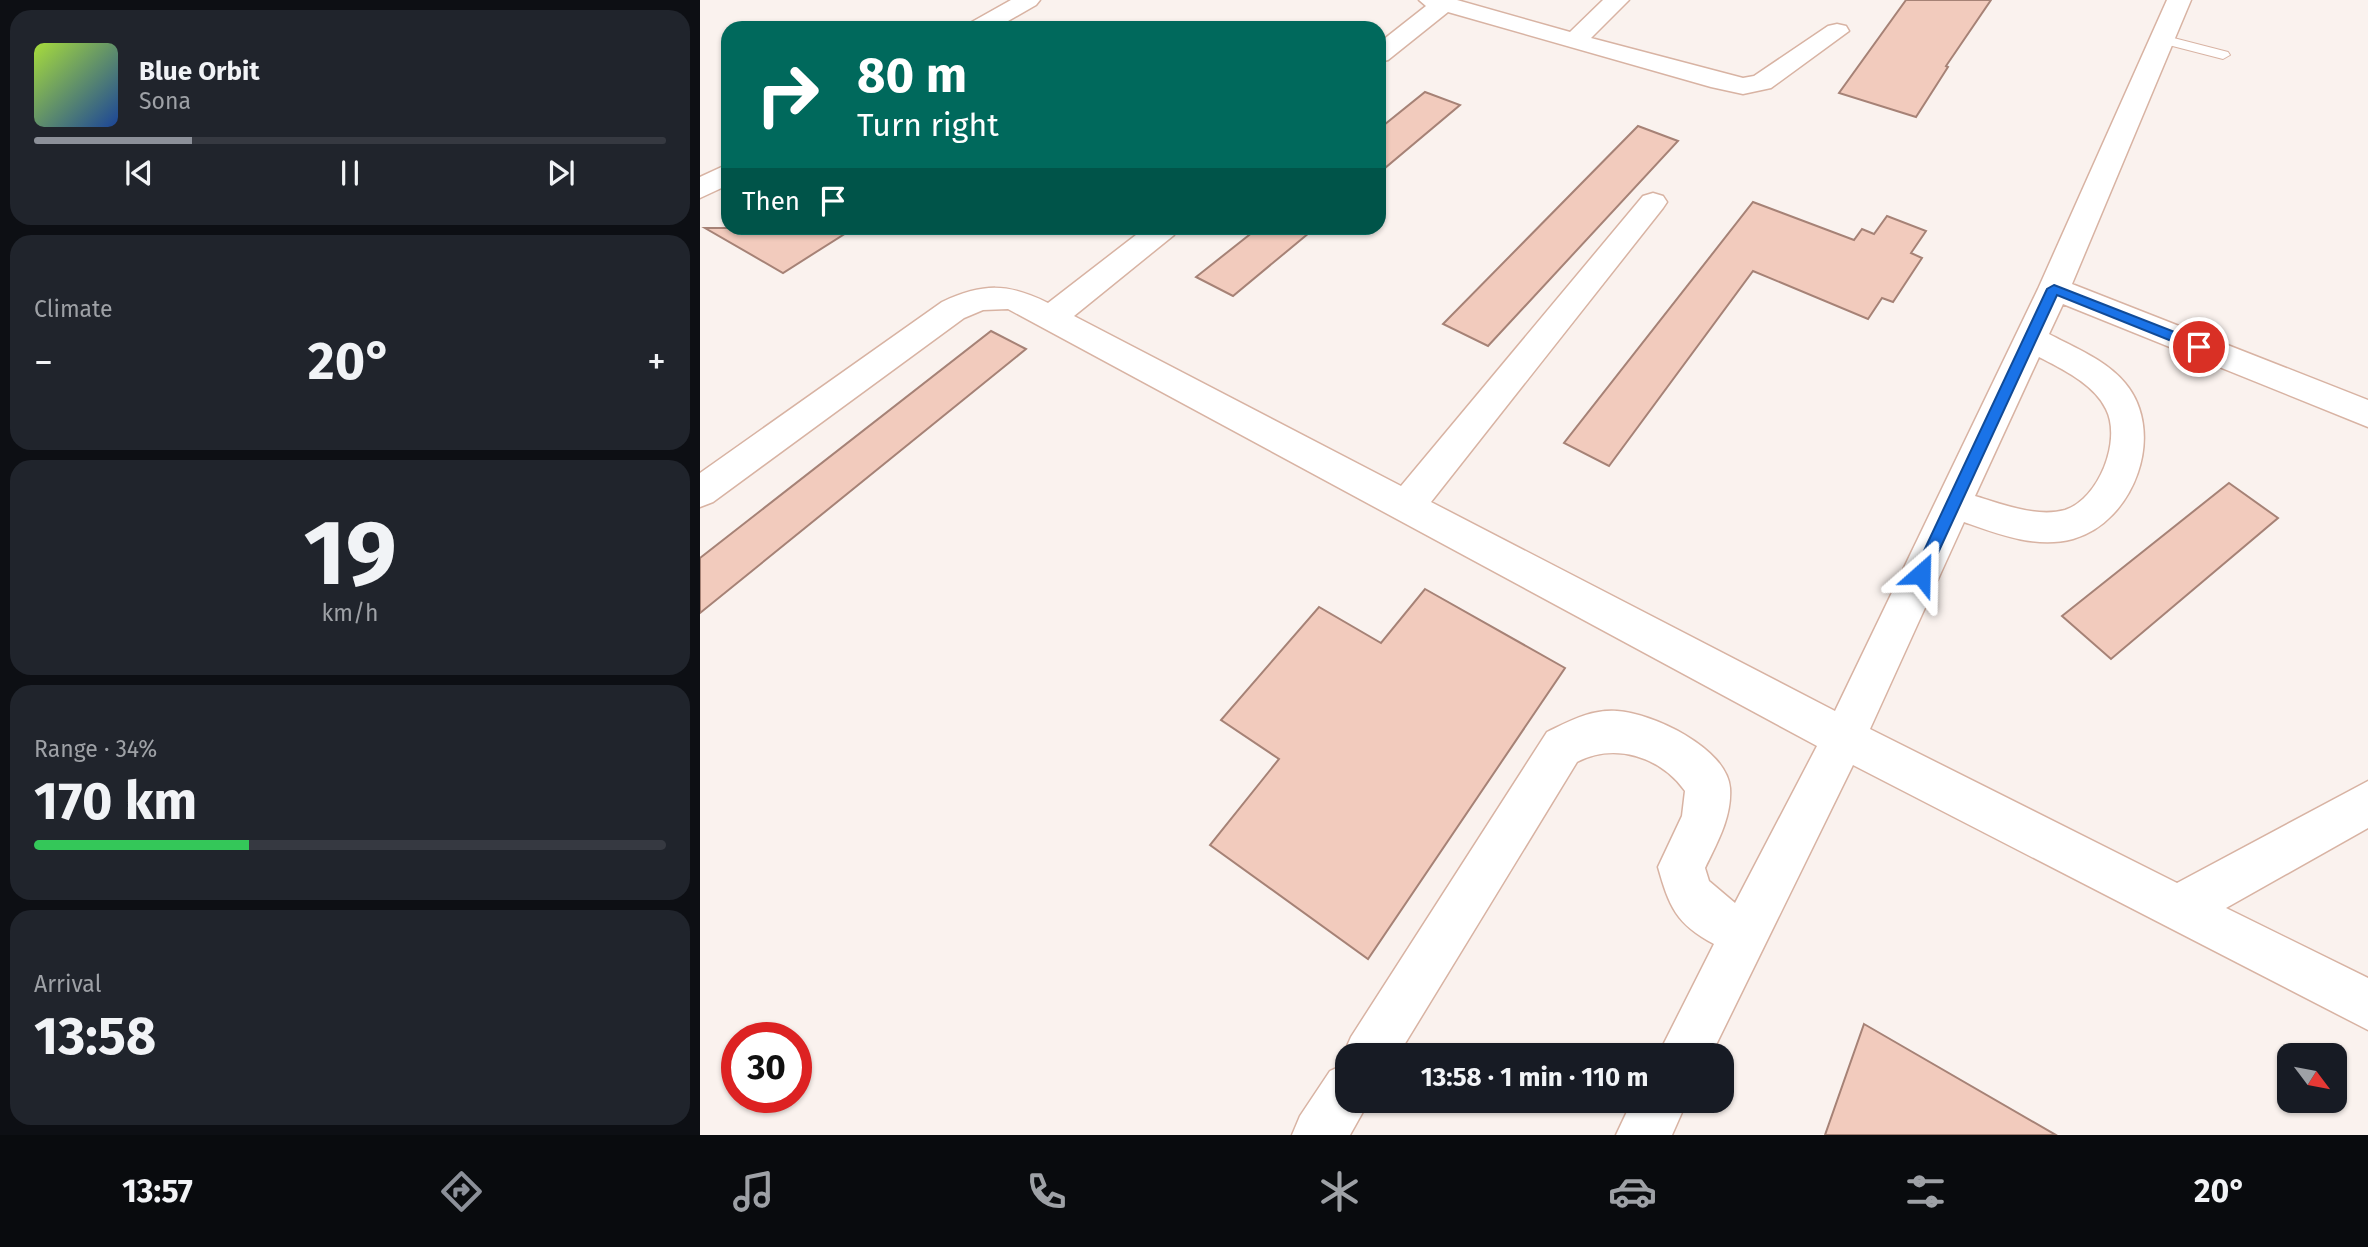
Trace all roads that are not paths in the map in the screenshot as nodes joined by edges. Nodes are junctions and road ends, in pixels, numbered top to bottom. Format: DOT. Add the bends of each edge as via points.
graph roads {
  1 [pos="1028,0"];
  2 [pos="1617,0"];
  3 [pos="2179,0"];
  4 [pos="1437,2"];
  5 [pos="991,21"];
  6 [pos="1837,31"];
  7 [pos="2162,39"];
  8 [pos="1574,41"];
  9 [pos="1386,49"];
  10 [pos="2223,55"];
  11 [pos="721,177"];
  12 [pos="700,189"];
  13 [pos="1653,202"];
  14 [pos="1155,235"];
  15 [pos="2054,289"];
  16 [pos="1052,317"];
  17 [pos="2031,338"];
  18 [pos="2368,414"];
  19 [pos="700,492"];
  20 [pos="1953,504"];
  21 [pos="1406,506"];
  22 [pos="1844,738"];
  23 [pos="2368,803"];
  24 [pos="2179,908"];
  25 [pos="1745,934"];
  26 [pos="2368,1004"];
  27 [pos="1376,1043"];
  28 [pos="1690,1043"];
  29 [pos="1335,1109"];
  30 [pos="1655,1113"];
  31 [pos="1318,1135"];
  32 [pos="1643,1135"];
  1 -- 5 [label="street"];
  2 -- 8 [label="street"];
  3 -- 7 [label="street"];
  4 -- 8 [label="street"];
  4 -- 9 [label="street"];
  6 -- 8 [label="street" via="1762,83 1743,86"];
  7 -- 10 [label="lane"];
  7 -- 15 [label="street"];
  11 -- 12 [label="street"];
  13 -- 21 [label="street"];
  14 -- 16 [label="street"];
  15 -- 17 [label="street"];
  15 -- 18 [label="street"];
  16 -- 19 [label="street" via="1014,299 993,296 964,304"];
  16 -- 21 [label="street"];
  17 -- 20 [label="street"];
  17 -- 20 [label="street" via="2100,379 2121,403 2129,435 2114,486 2094,512 2076,525 2010,522"];
  20 -- 22 [label="street"];
  21 -- 22 [label="street"];
  22 -- 24 [label="street"];
  22 -- 25 [label="street"];
  23 -- 24 [label="street"];
  24 -- 26 [label="street"];
  25 -- 27 [label="street" via="1712,917 1690,896 1681,867 1704,820 1708,786 1689,760 1642,737 1618,731 1588,733 1562,747"];
  25 -- 28 [label="street"];
  29 -- 31 [label="street"];
  30 -- 32 [label="street"];
}
